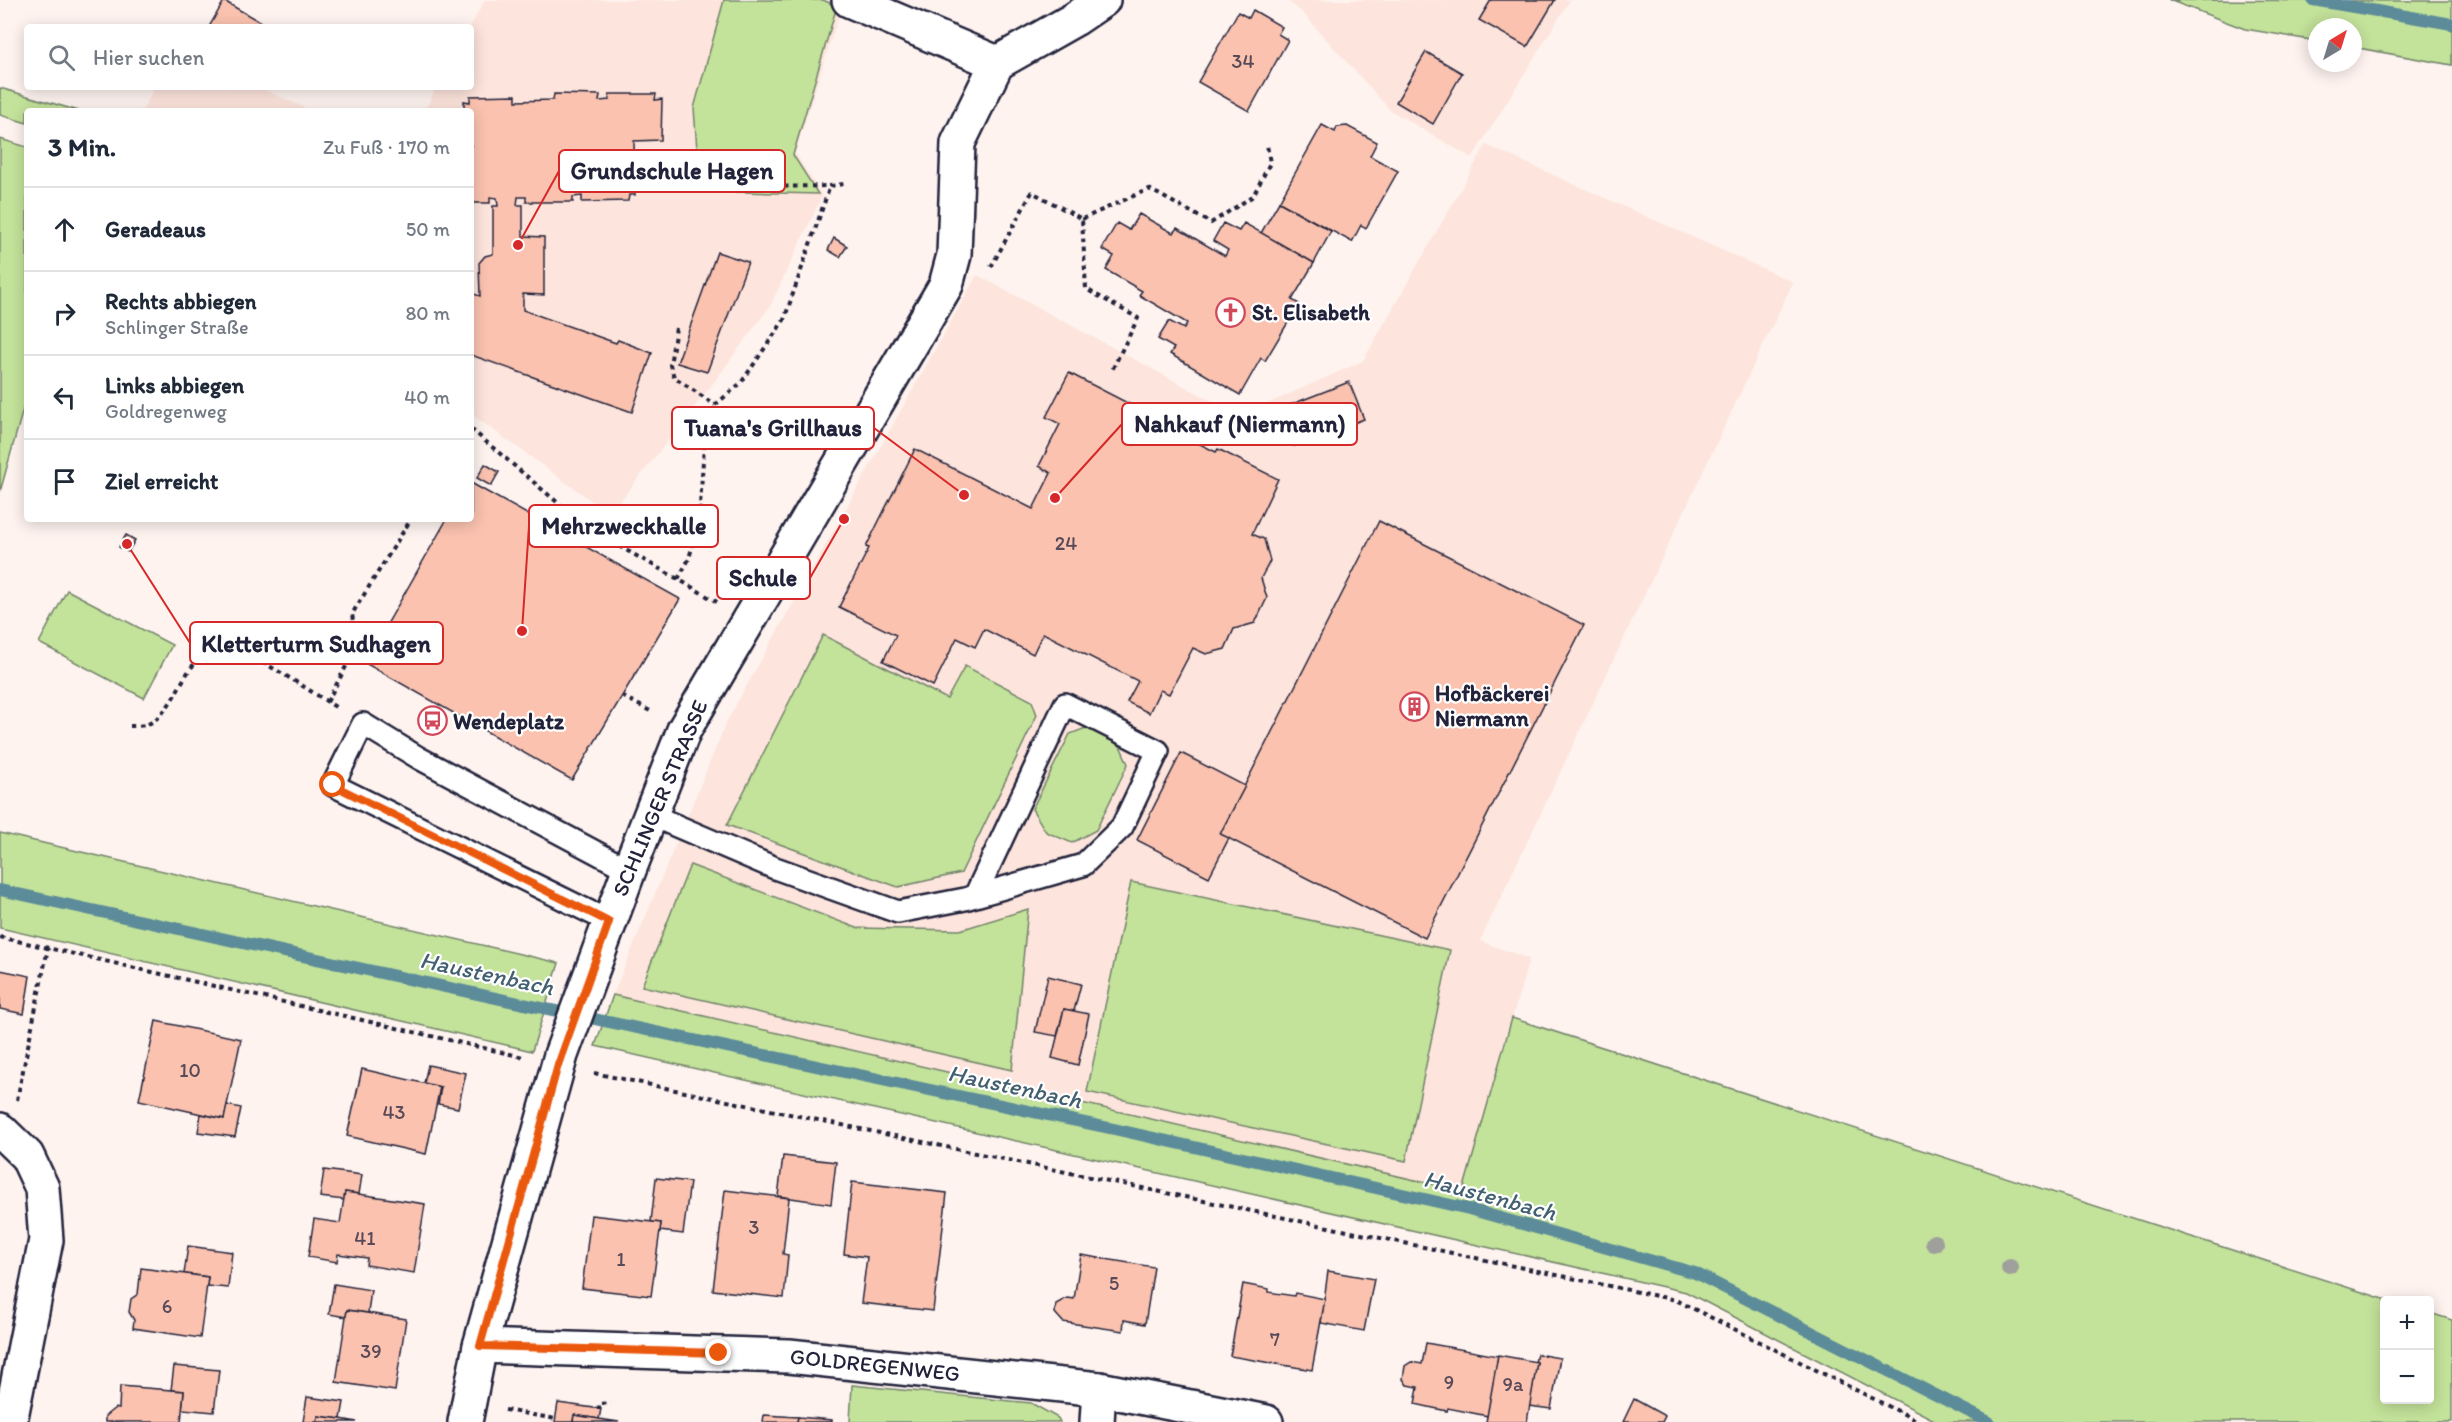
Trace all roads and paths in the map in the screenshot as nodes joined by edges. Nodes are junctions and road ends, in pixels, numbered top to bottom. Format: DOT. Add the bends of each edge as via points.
graph roads {
  1 [pos="849,0"];
  2 [pos="1103,0"];
  3 [pos="997,63"];
  4 [pos="1267,145"];
  5 [pos="844,184"];
  6 [pos="830,186"];
  7 [pos="676,188"];
  8 [pos="1082,219"];
  9 [pos="989,270"];
  10 [pos="676,328"];
  11 [pos="1112,370"];
  12 [pos="715,405"];
  13 [pos="474,432"];
  14 [pos="409,522"];
  15 [pos="678,579"];
  16 [pos="747,619"];
  17 [pos="327,702"];
  18 [pos="363,724"];
  19 [pos="129,726"];
  20 [pos="651,815"];
  21 [pos="629,870"];
  22 [pos="975,896"];
  23 [pos="609,922"];
  24 [pos="0,937"];
  25 [pos="48,948"];
  26 [pos="560,1060"];
  27 [pos="2,1131"];
  28 [pos="480,1346"];
  29 [pos="1099,1389"];
  30 [pos="611,1403"];
  31 [pos="598,1410"];
  32 [pos="467,1413"];
  33 [pos="556,1419"];
  34 [pos="10,1422"];
  35 [pos="1097,1422"];
  36 [pos="1266,1422"];
  37 [pos="1920,1422"];
  1 -- 3 [label="street"];
  2 -- 3 [label="street"];
  3 -- 16 [label="street, SCHLINGER STRASSE" via="958,143 954,255 946,285"];
  4 -- 8 [label="path" via="1270,163 1253,196 1211,223 1149,189"];
  5 -- 6 [label="path"];
  6 -- 7 [label="path"];
  6 -- 12 [label="path" via="784,320 741,383"];
  8 -- 9 [label="path" via="1032,192"];
  8 -- 11 [label="path" via="1086,289 1138,318"];
  10 -- 12 [label="path" via="670,365 674,377"];
  12 -- 15 [label="path" via="704,446 699,520 689,559"];
  13 -- 15 [label="path" via="590,530"];
  14 -- 17 [label="path" via="352,614 357,646"];
  15 -- 16 [label="path"];
  16 -- 20 [label="street, SCHLINGER STRASSE" via="684,730"];
  17 -- 18 [label="path"];
  17 -- 19 [label="path" via="230,648 209,651 185,676 164,712 147,724"];
  18 -- 21 [label="lane"];
  18 -- 23 [label="lane" via="333,785"];
  20 -- 21 [label="street, SCHLINGER STRASSE"];
  20 -- 22 [label="lane" via="776,868 898,912"];
  21 -- 23 [label="street, SCHLINGER STRASSE"];
  22 -- 22 [label="lane" via="1083,865 1122,827 1158,751 1065,704"];
  23 -- 26 [label="street, SCHLINGER STRASSE"];
  24 -- 25 [label="path"];
  25 -- 26 [label="path"];
  25 -- 27 [label="path" via="13,1120"];
  26 -- 28 [label="street, SCHLINGER STRASSE"];
  26 -- 37 [label="path" via="1676,1300"];
  27 -- 34 [label="street" via="27,1156 42,1188 46,1240"];
  28 -- 29 [label="street, GOLDREGENWEG" via="789,1356"];
  28 -- 32 [label="street, SCHLINGER STRASSE"];
  29 -- 35 [label="street"];
  29 -- 36 [label="street, GOLDREGENWEG"];
  30 -- 31 [label="path" via="599,1404"];
  32 -- 33 [label="path"];
}
